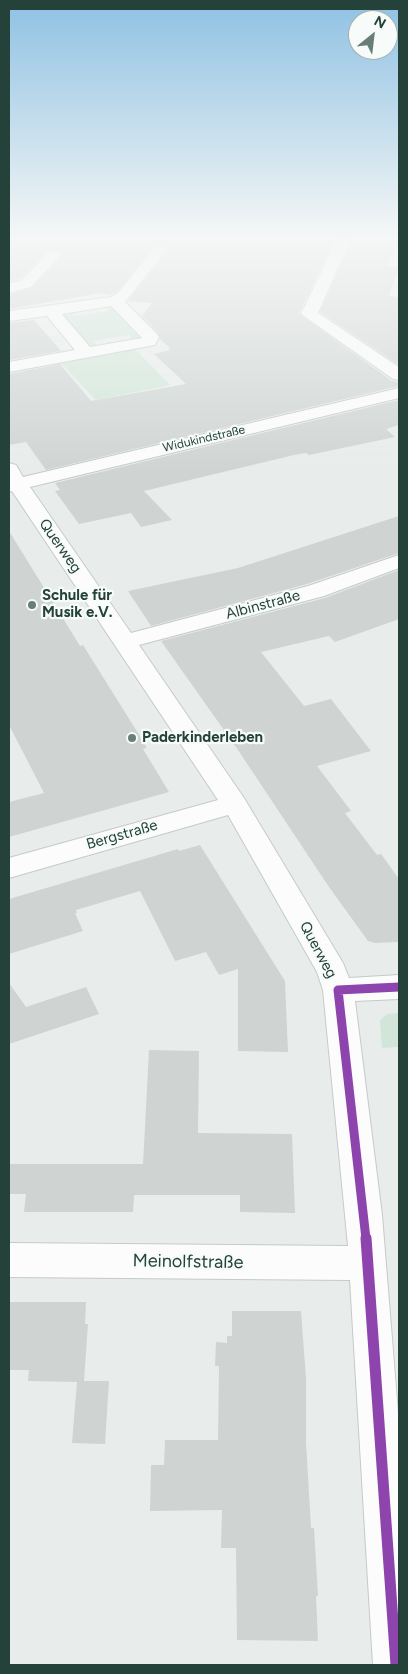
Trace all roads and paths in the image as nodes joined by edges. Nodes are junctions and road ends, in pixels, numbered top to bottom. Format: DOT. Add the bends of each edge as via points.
graph roads {
  1 [pos="56,317"];
  2 [pos="131,317"];
  3 [pos="314,317"];
  4 [pos="86,353"];
  5 [pos="9,367"];
  6 [pos="399,375"];
  7 [pos="399,393"];
  8 [pos="12,479"];
  9 [pos="399,561"];
  10 [pos="125,642"];
  11 [pos="235,804"];
  12 [pos="9,868"];
  13 [pos="399,987"];
  14 [pos="338,990"];
  15 [pos="9,1260"];
  16 [pos="366,1263"];
  17 [pos="396,1665"];
  1 -- 4 [label="street"];
  2 -- 4 [label="street" via="151,337 149,342"];
  3 -- 6 [label="street"];
  4 -- 5 [label="street"];
  7 -- 8 [label="street, Widukindstraße"];
  8 -- 10 [label="street, Querweg"];
  9 -- 10 [label="street, Albinstraße" via="316,591"];
  10 -- 11 [label="street, Querweg"];
  11 -- 12 [label="street, Bergstraße"];
  11 -- 14 [label="street, Querweg" via="332,971"];
  13 -- 14 [label="street"];
  14 -- 16 [label="street, Querweg" via="364,1215"];
  15 -- 16 [label="street, Meinolfstraße"];
  16 -- 17 [label="street, Querweg"];
}
